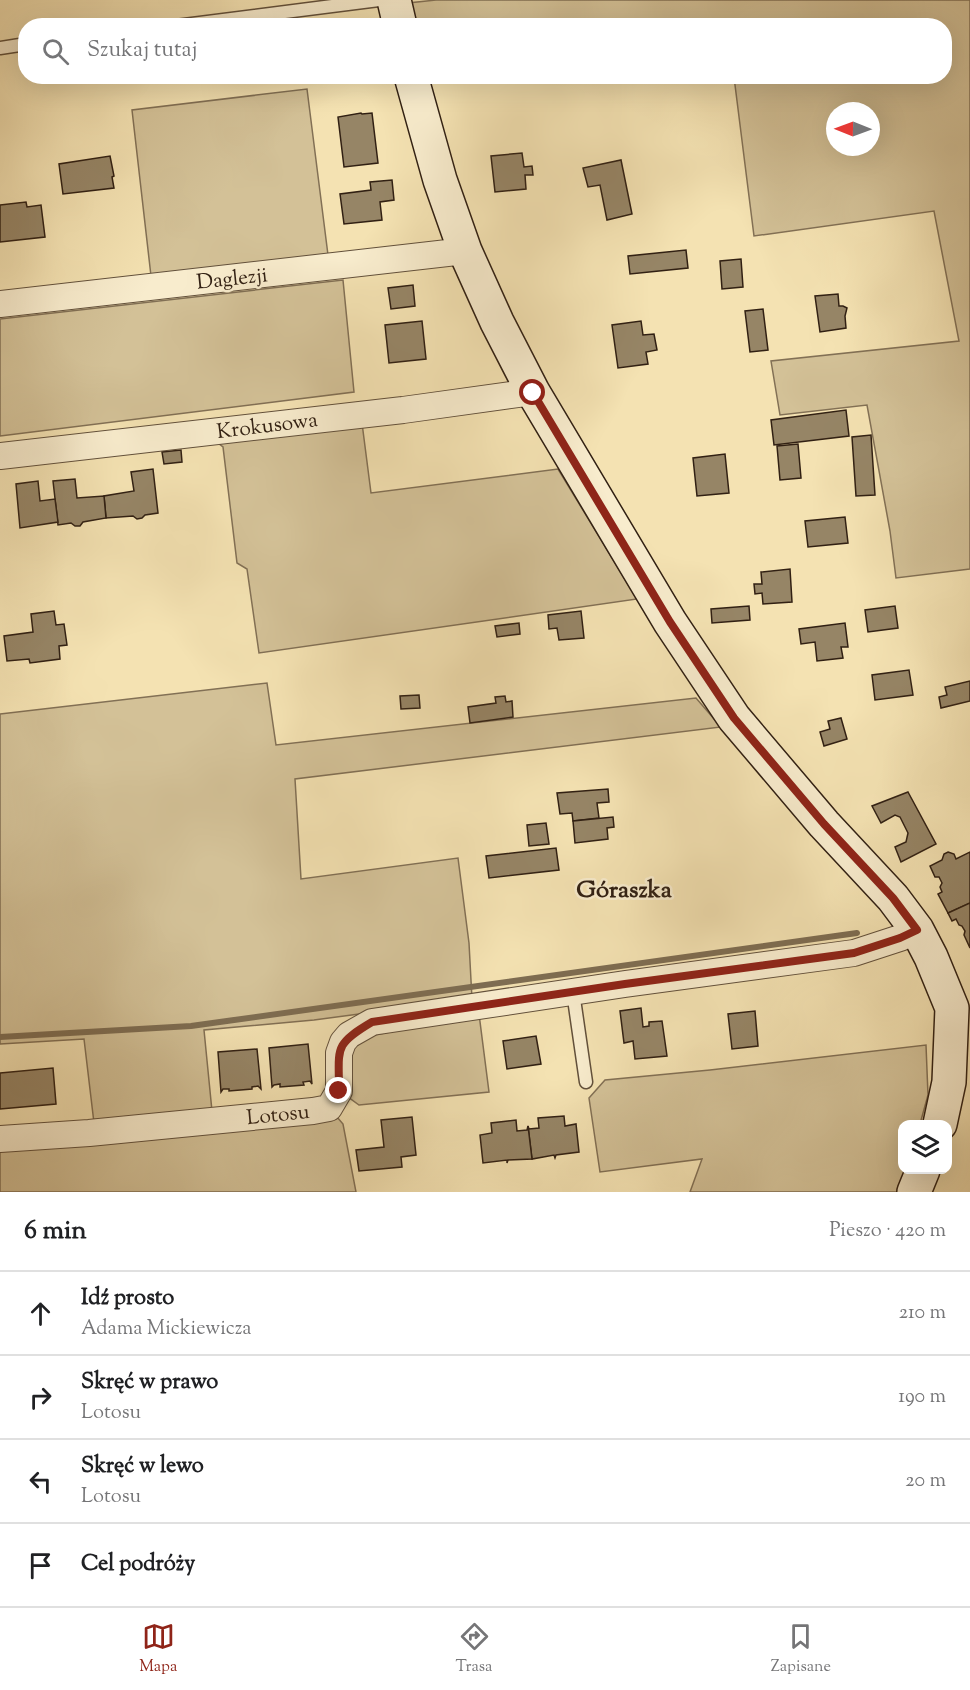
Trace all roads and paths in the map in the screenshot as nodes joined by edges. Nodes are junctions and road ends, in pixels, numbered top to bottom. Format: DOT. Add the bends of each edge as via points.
graph roads {
  1 [pos="379,0"];
  2 [pos="394,0"];
  3 [pos="238,18"];
  4 [pos="398,18"];
  5 [pos="18,45"];
  6 [pos="0,48"];
  7 [pos="413,84"];
  8 [pos="465,251"];
  9 [pos="0,304"];
  10 [pos="533,393"];
  11 [pos="0,456"];
  12 [pos="917,930"];
  13 [pos="573,992"];
  14 [pos="586,1082"];
  15 [pos="941,1120"];
  16 [pos="0,1139"];
  17 [pos="921,1174"];
  18 [pos="914,1192"];
  1 -- 3 [label="lane"];
  2 -- 4 [label="street"];
  5 -- 6 [label="lane"];
  7 -- 8 [label="street"];
  8 -- 9 [label="street, Daglezji"];
  8 -- 10 [label="street"];
  10 -- 11 [label="street, Krokusowa"];
  10 -- 12 [label="street" via="670,622 734,718"];
  12 -- 13 [label="street, Lotosu" via="854,953"];
  12 -- 15 [label="street" via="952,1008 949,1082"];
  13 -- 14 [label="lane"];
  13 -- 16 [label="street, Lotosu" via="372,1022 343,1042 339,1053 339,1091 329,1108"];
  17 -- 18 [label="street"];
}
